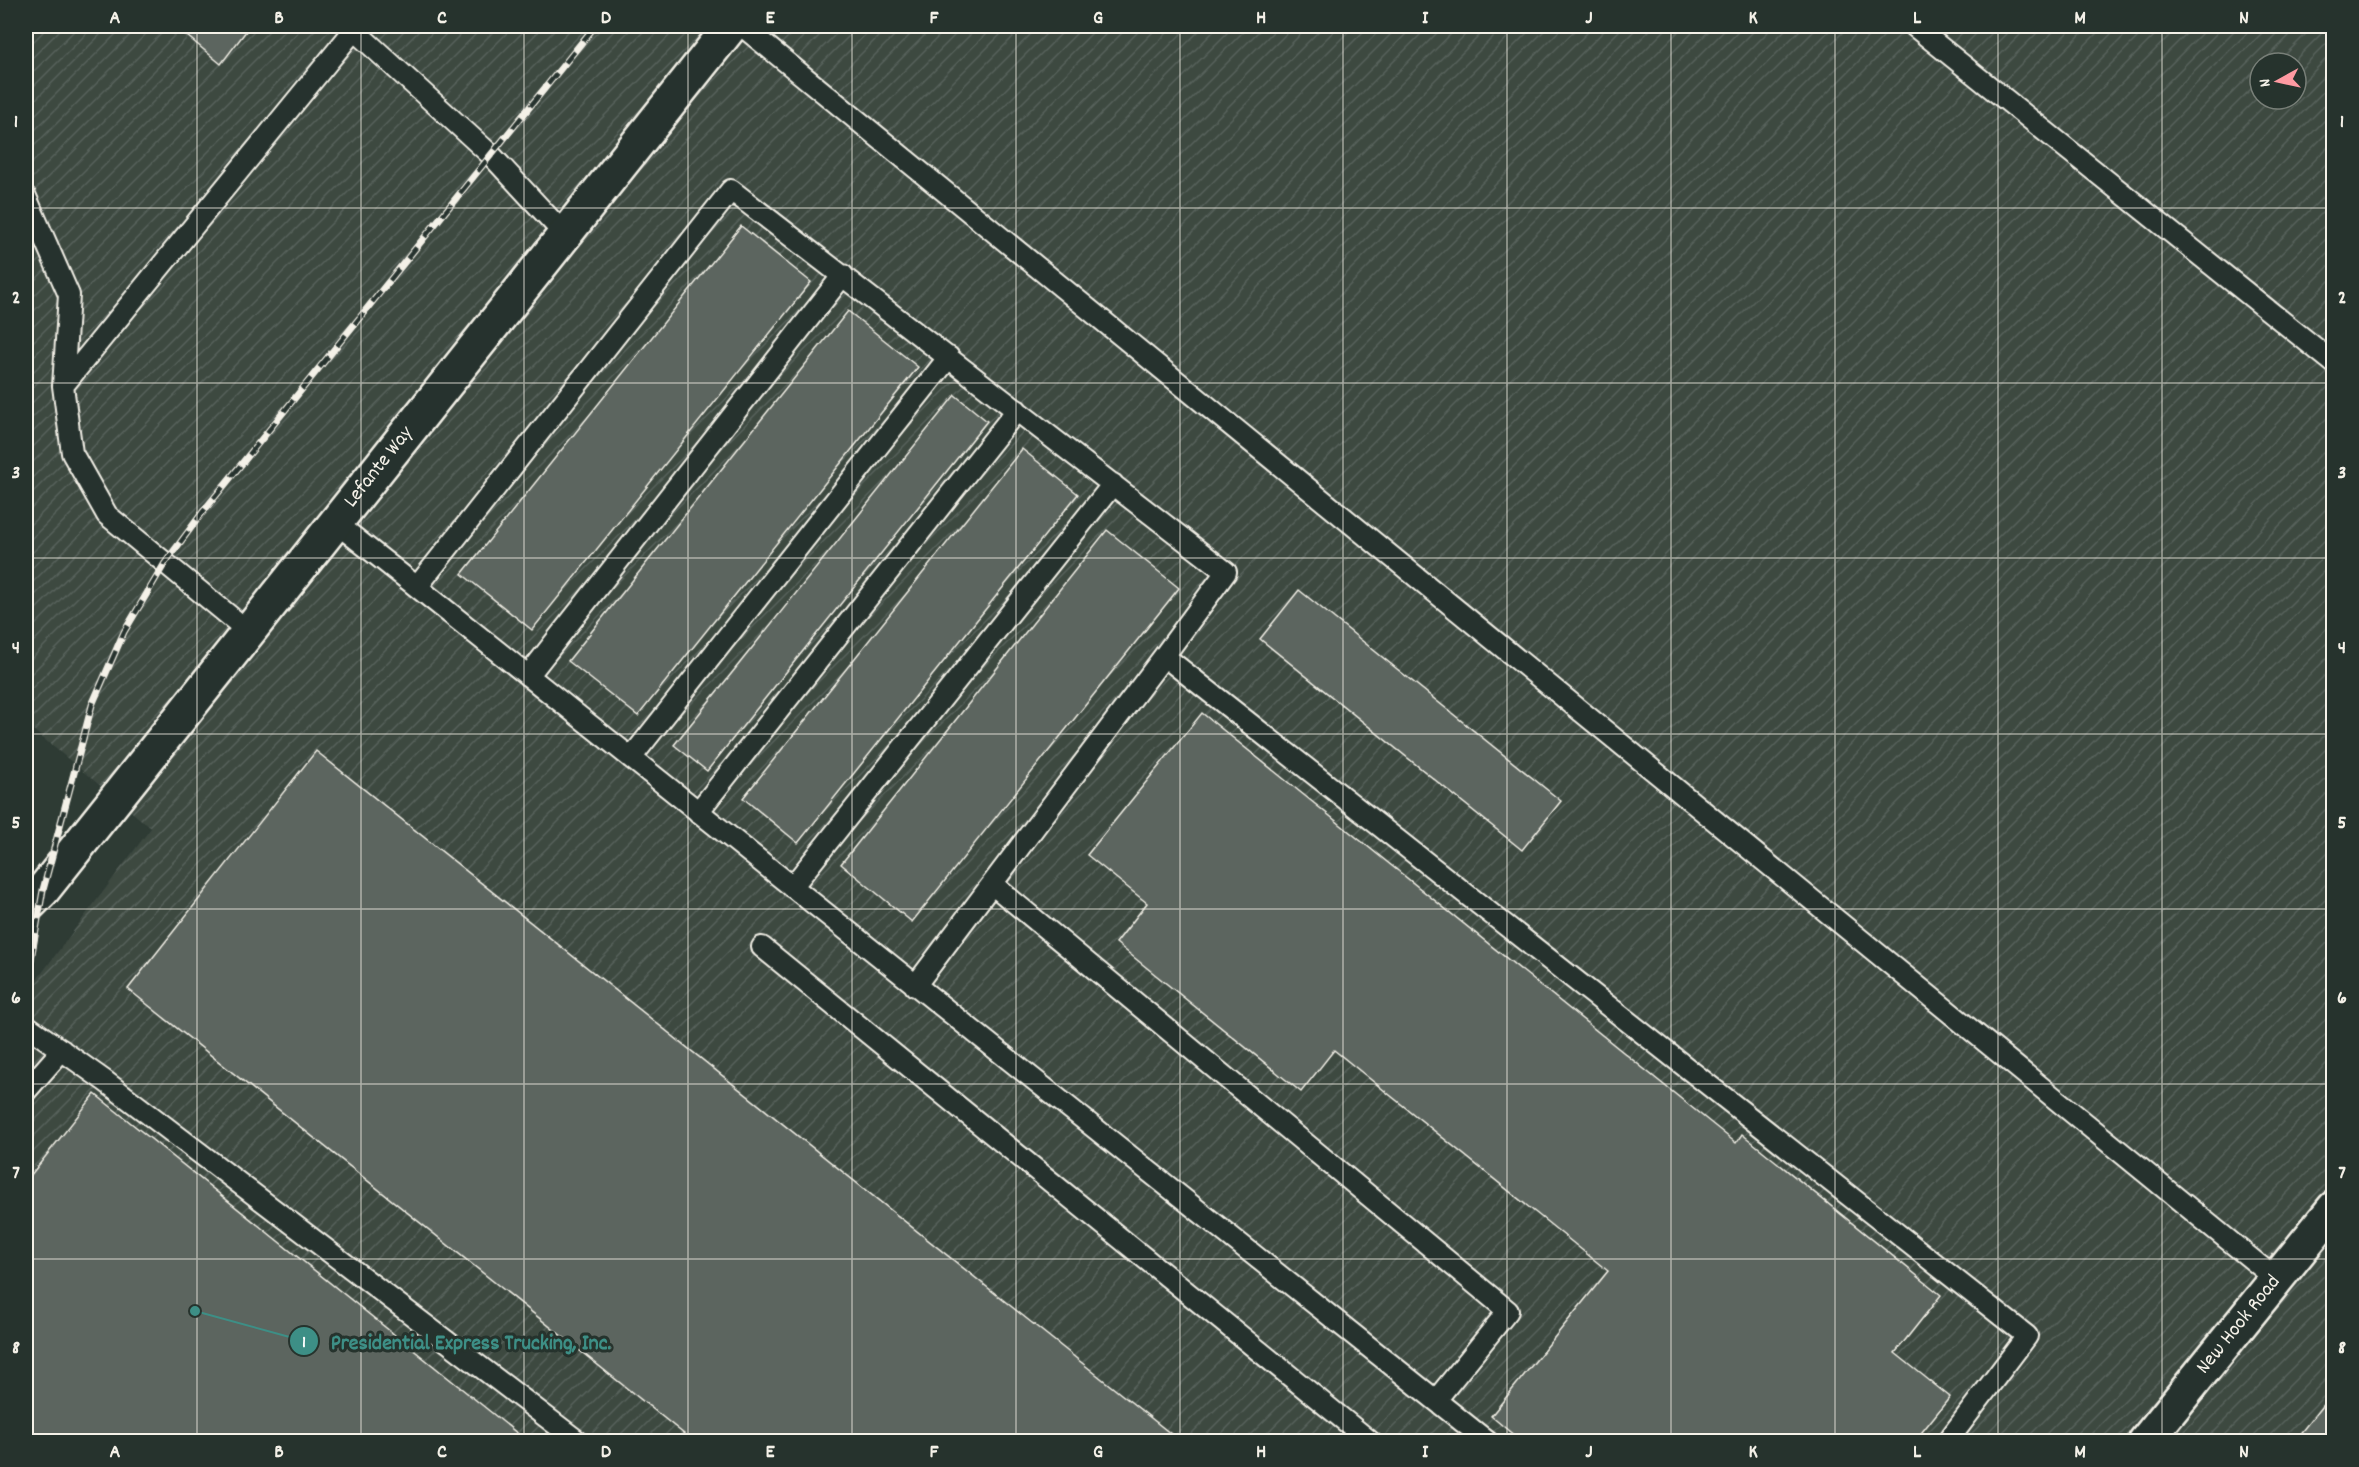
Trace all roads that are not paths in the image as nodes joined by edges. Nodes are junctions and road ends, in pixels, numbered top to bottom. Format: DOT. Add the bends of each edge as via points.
graph roads {
  1 [pos="731,26"];
  2 [pos="742,26"];
  3 [pos="1914,26"];
  4 [pos="26,197"];
  5 [pos="565,235"];
  6 [pos="843,275"];
  7 [pos="949,357"];
  8 [pos="2334,363"];
  9 [pos="63,386"];
  10 [pos="1017,410"];
  11 [pos="1113,484"];
  12 [pos="336,524"];
  13 [pos="417,587"];
  14 [pos="249,632"];
  15 [pos="1164,656"];
  16 [pos="528,676"];
  17 [pos="631,759"];
  18 [pos="698,812"];
  19 [pos="992,884"];
  20 [pos="792,888"];
  21 [pos="26,907"];
  22 [pos="762,947"];
  23 [pos="915,986"];
  24 [pos="26,1025"];
  25 [pos="62,1050"];
  26 [pos="26,1091"];
  27 [pos="2334,1208"];
  28 [pos="2276,1279"];
  29 [pos="1436,1400"];
  30 [pos="2149,1440"];
  31 [pos="579,1442"];
  32 [pos="1371,1442"];
  33 [pos="1488,1442"];
  34 [pos="1947,1442"];
  1 -- 5 [label="street, Lefante Way"];
  2 -- 28 [label="lane"];
  3 -- 8 [label="lane"];
  4 -- 9 [label="lane" via="69,296"];
  5 -- 9 [label="lane" via="491,155 354,30"];
  5 -- 12 [label="street, Lefante Way"];
  6 -- 7 [label="lane"];
  6 -- 13 [label="lane" via="731,190"];
  6 -- 16 [label="lane"];
  7 -- 10 [label="lane"];
  7 -- 17 [label="lane"];
  9 -- 14 [label="lane" via="72,453 107,514"];
  10 -- 11 [label="lane"];
  10 -- 18 [label="lane"];
  11 -- 15 [label="lane" via="1226,572"];
  11 -- 20 [label="lane"];
  12 -- 13 [label="lane"];
  12 -- 14 [label="street, Lefante Way"];
  13 -- 16 [label="lane"];
  14 -- 21 [label="street, Lefante Way" via="44,890"];
  15 -- 19 [label="lane"];
  15 -- 34 [label="lane" via="2027,1336"];
  16 -- 17 [label="lane"];
  17 -- 18 [label="lane"];
  18 -- 20 [label="lane"];
  19 -- 23 [label="lane"];
  19 -- 29 [label="lane" via="1508,1311"];
  20 -- 23 [label="lane"];
  22 -- 32 [label="lane"];
  23 -- 29 [label="lane"];
  24 -- 25 [label="lane"];
  25 -- 26 [label="lane"];
  25 -- 31 [label="lane"];
  27 -- 28 [label="street, New Hook Road"];
  28 -- 30 [label="street, New Hook Road"];
  29 -- 33 [label="lane"];
}
